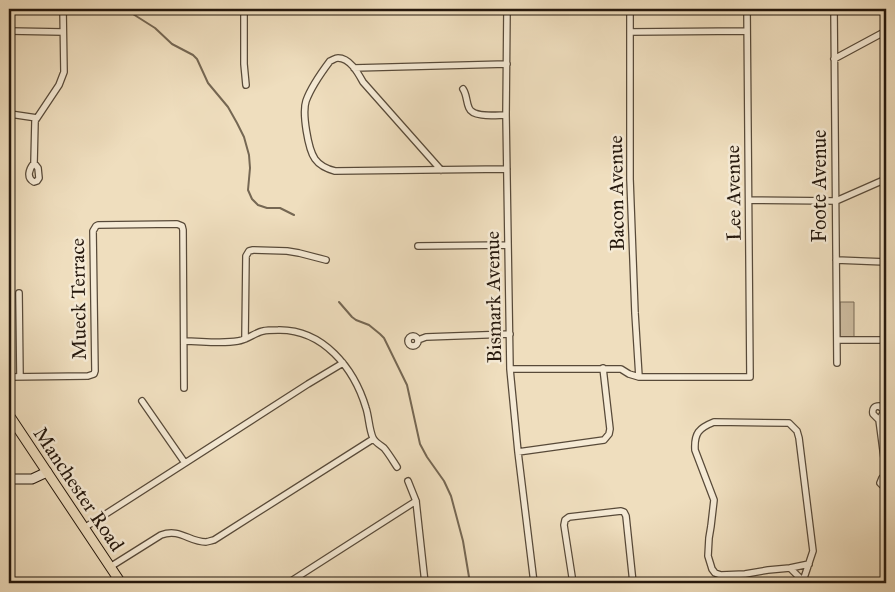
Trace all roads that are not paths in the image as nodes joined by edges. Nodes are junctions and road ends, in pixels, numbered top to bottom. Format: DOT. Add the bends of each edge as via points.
graph roads {
  1 [pos="63,9"];
  2 [pos="244,9"];
  3 [pos="507,9"];
  4 [pos="630,9"];
  5 [pos="747,9"];
  6 [pos="834,9"];
  7 [pos="9,31"];
  8 [pos="747,31"];
  9 [pos="886,31"];
  10 [pos="63,32"];
  11 [pos="630,32"];
  12 [pos="834,59"];
  13 [pos="507,64"];
  14 [pos="354,68"];
  15 [pos="246,85"];
  16 [pos="463,89"];
  17 [pos="10,114"];
  18 [pos="506,115"];
  19 [pos="37,118"];
  20 [pos="34,164"];
  21 [pos="507,169"];
  22 [pos="442,170"];
  23 [pos="886,180"];
  24 [pos="750,200"];
  25 [pos="836,201"];
  26 [pos="508,245"];
  27 [pos="418,246"];
  28 [pos="326,260"];
  29 [pos="836,260"];
  30 [pos="886,262"];
  31 [pos="19,293"];
  32 [pos="510,334"];
  33 [pos="245,339"];
  34 [pos="418,340"];
  35 [pos="837,340"];
  36 [pos="886,340"];
  37 [pos="184,341"];
  38 [pos="343,363"];
  39 [pos="838,363"];
  40 [pos="603,368"];
  41 [pos="510,369"];
  42 [pos="640,376"];
  43 [pos="9,377"];
  44 [pos="20,377"];
  45 [pos="184,388"];
  46 [pos="142,401"];
  47 [pos="886,412"];
  48 [pos="9,415"];
  49 [pos="879,420"];
  50 [pos="374,439"];
  51 [pos="518,452"];
  52 [pos="185,464"];
  53 [pos="397,467"];
  54 [pos="47,472"];
  55 [pos="886,473"];
  56 [pos="9,479"];
  57 [pos="408,481"];
  58 [pos="886,486"];
  59 [pos="416,501"];
  60 [pos="84,528"];
  61 [pos="809,564"];
  62 [pos="110,568"];
  63 [pos="790,568"];
  64 [pos="803,582"];
  65 [pos="121,583"];
  66 [pos="288,583"];
  67 [pos="425,583"];
  68 [pos="534,583"];
  69 [pos="573,583"];
  70 [pos="633,583"];
  1 -- 10 [label="street"];
  2 -- 15 [label="street"];
  3 -- 13 [label="street, Bismark Avenue"];
  4 -- 11 [label="street, Bacon Avenue"];
  5 -- 8 [label="street, Lee Avenue"];
  6 -- 12 [label="street, Foote Avenue"];
  7 -- 10 [label="street"];
  8 -- 11 [label="street"];
  8 -- 24 [label="street, Lee Avenue"];
  9 -- 12 [label="street"];
  10 -- 19 [label="street" via="64,72"];
  11 -- 42 [label="street, Bacon Avenue" via="630,178"];
  12 -- 25 [label="street, Foote Avenue"];
  13 -- 14 [label="street"];
  13 -- 18 [label="street, Bismark Avenue"];
  14 -- 22 [label="street"];
  14 -- 22 [label="street" via="339,58 330,60 305,103 311,150 320,165 334,171"];
  16 -- 18 [label="street" via="471,112"];
  17 -- 19 [label="street"];
  18 -- 21 [label="street, Bismark Avenue"];
  19 -- 20 [label="street"];
  21 -- 22 [label="street"];
  21 -- 26 [label="street, Bismark Avenue"];
  23 -- 25 [label="street"];
  24 -- 25 [label="street"];
  24 -- 42 [label="street, Lee Avenue" via="750,377"];
  25 -- 29 [label="street, Foote Avenue"];
  26 -- 27 [label="street"];
  26 -- 32 [label="street, Bismark Avenue"];
  28 -- 33 [label="street" via="287,251 249,252 246,256"];
  29 -- 30 [label="street"];
  29 -- 35 [label="street, Foote Avenue"];
  31 -- 44 [label="street"];
  32 -- 34 [label="street"];
  32 -- 41 [label="street, Bismark Avenue"];
  33 -- 37 [label="street" via="234,342"];
  33 -- 38 [label="street" via="262,331 290,330 318,340"];
  35 -- 36 [label="street"];
  35 -- 39 [label="street, Foote Avenue"];
  37 -- 44 [label="street, Mueck Terrace" via="182,226 96,226 92,231 94,374"];
  37 -- 45 [label="street"];
  38 -- 50 [label="street" via="358,387"];
  38 -- 52 [label="street"];
  40 -- 41 [label="street"];
  40 -- 42 [label="street" via="621,369"];
  40 -- 51 [label="street" via="610,429 604,440"];
  41 -- 51 [label="street, Bismark Avenue"];
  43 -- 44 [label="street, Mueck Terrace"];
  46 -- 52 [label="street"];
  47 -- 49 [label="street"];
  47 -- 49 [label="street" via="879,406 873,409"];
  48 -- 54 [label="main road, Manchester Road"];
  49 -- 55 [label="street"];
  50 -- 53 [label="street"];
  50 -- 62 [label="street" via="214,540 200,541 167,532"];
  51 -- 68 [label="street, Bismark Avenue"];
  52 -- 60 [label="street"];
  54 -- 56 [label="street" via="32,479"];
  54 -- 60 [label="main road, Manchester Road"];
  55 -- 58 [label="street" via="880,483"];
  57 -- 59 [label="street"];
  59 -- 66 [label="street"];
  59 -- 67 [label="street"];
  60 -- 62 [label="main road, Manchester Road"];
  61 -- 63 [label="street"];
  61 -- 63 [label="street" via="813,551 797,431 789,423 777,422 714,422 699,430 695,450 714,500 708,556 712,569 721,576"];
  61 -- 64 [label="street"];
  62 -- 65 [label="main road, Manchester Road"];
  63 -- 64 [label="street"];
  69 -- 70 [label="street" via="564,520 621,511 626,516"];
}
